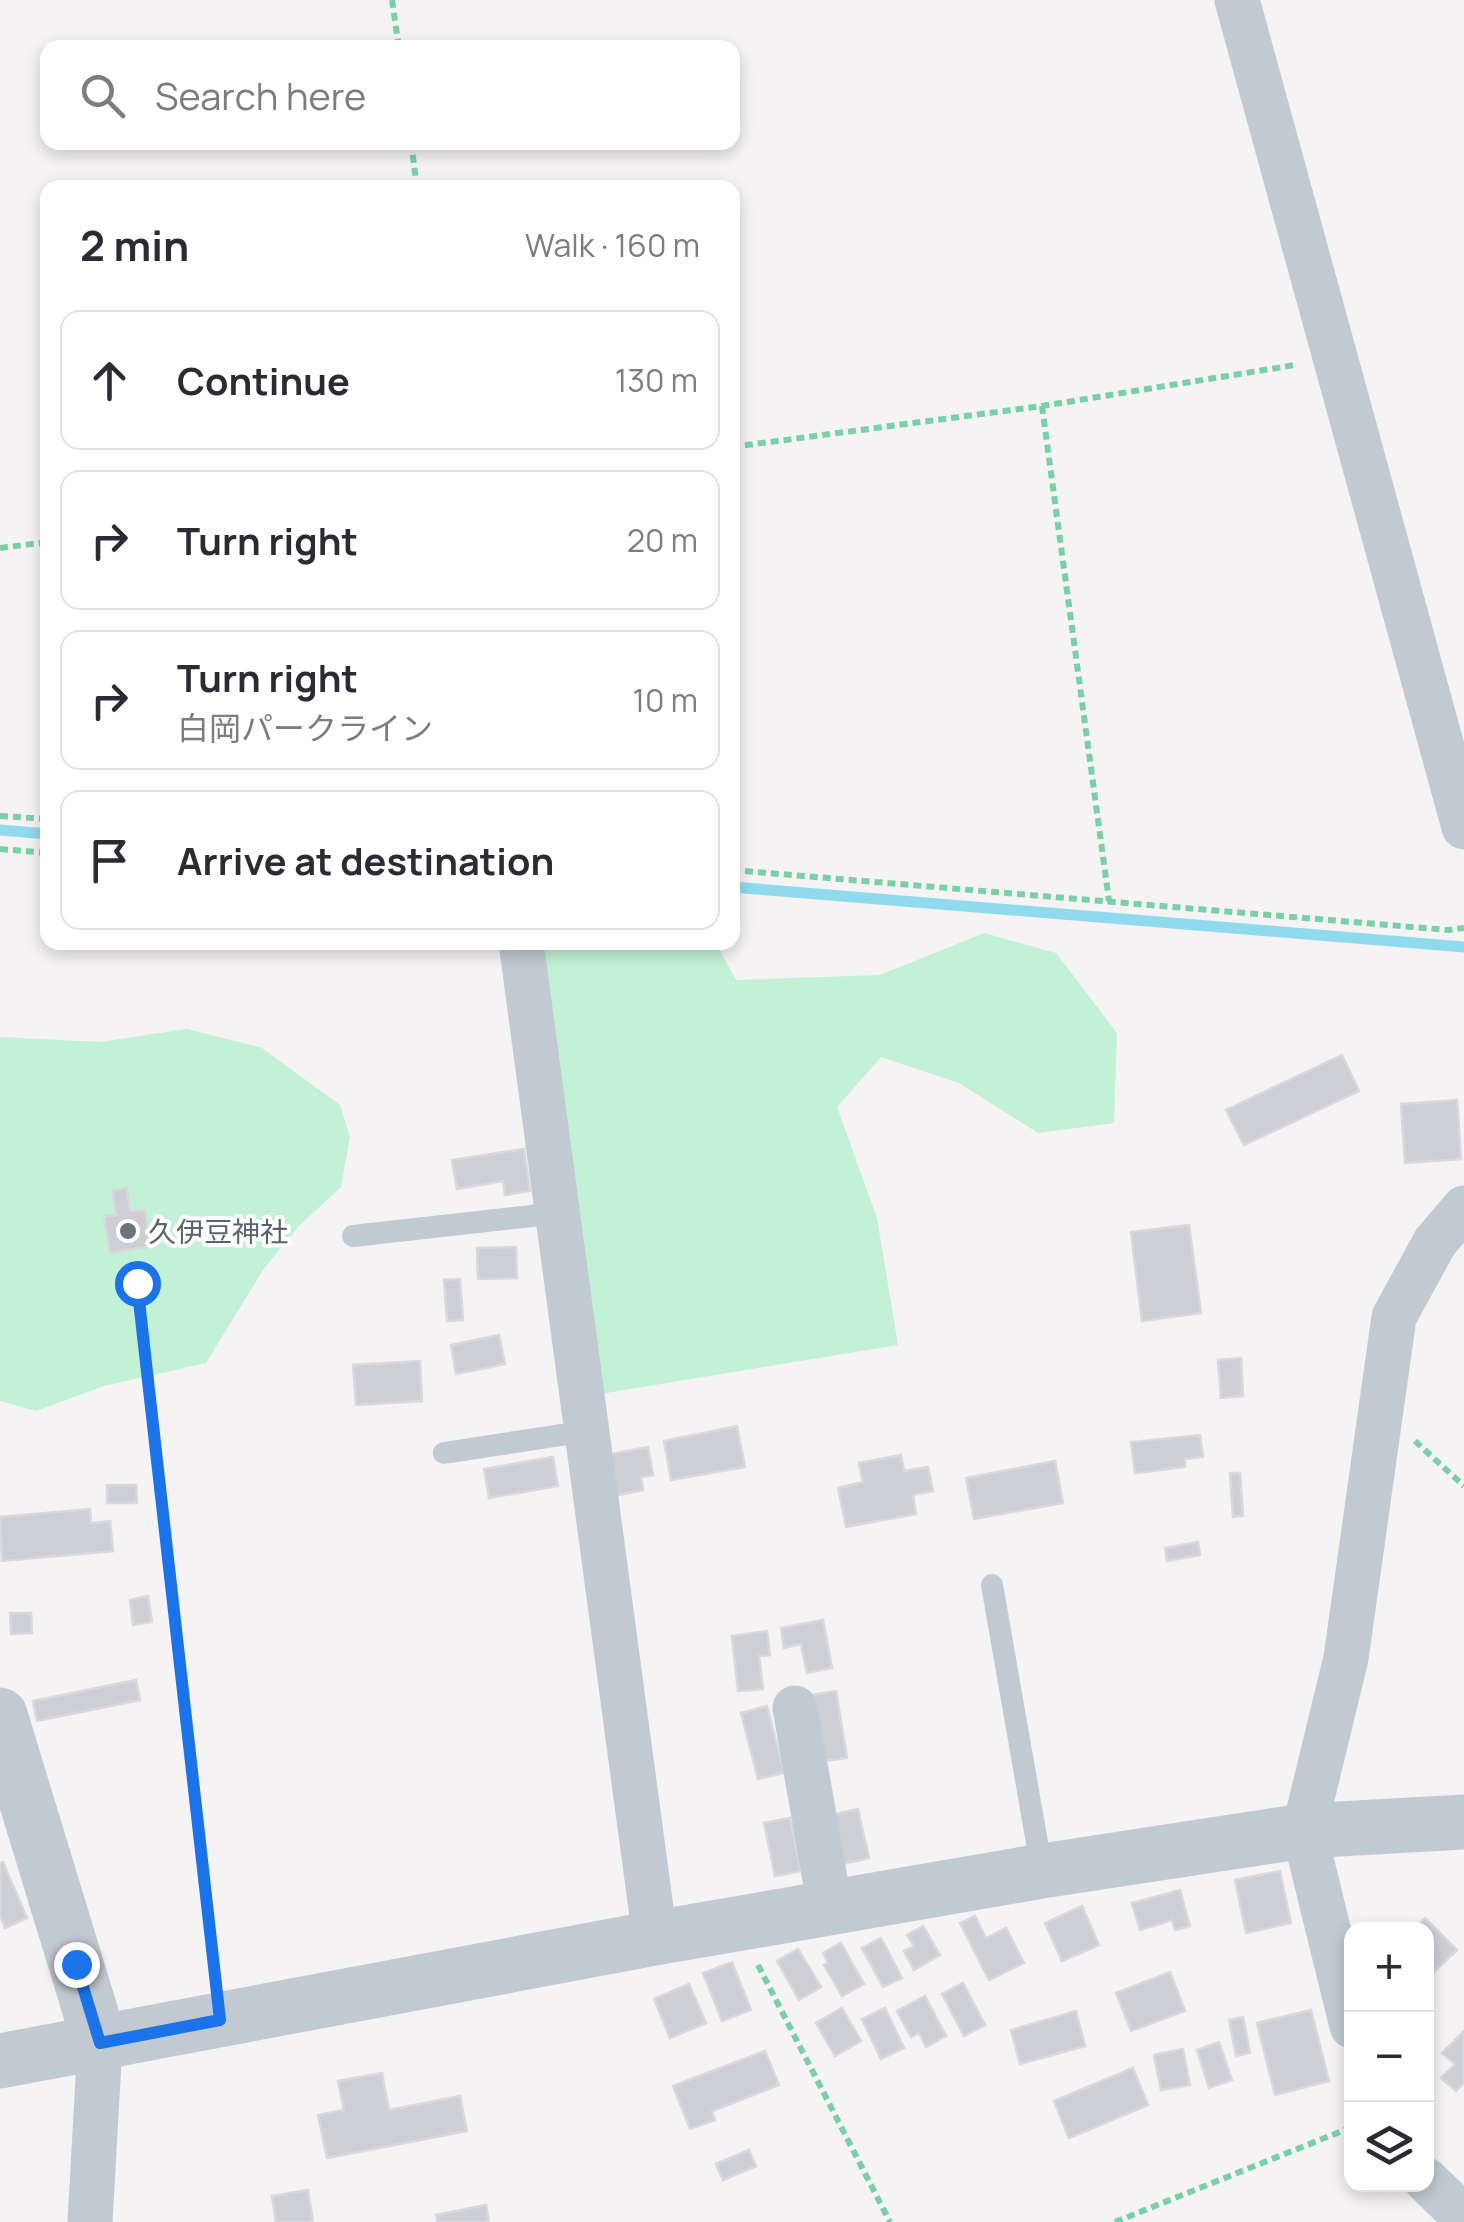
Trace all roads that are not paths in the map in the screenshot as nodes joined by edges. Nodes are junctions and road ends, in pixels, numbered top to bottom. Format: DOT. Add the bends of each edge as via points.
graph roads {
  1 [pos="1237,0"];
  2 [pos="1464,827"];
  3 [pos="522,950"];
  4 [pos="1464,1208"];
  5 [pos="558,1213"];
  6 [pos="352,1236"];
  7 [pos="587,1432"];
  8 [pos="444,1453"];
  9 [pos="992,1584"];
  10 [pos="795,1708"];
  11 [pos="0,1715"];
  12 [pos="1464,1822"];
  13 [pos="1304,1831"];
  14 [pos="1042,1871"];
  15 [pos="830,1907"];
  16 [pos="655,1938"];
  17 [pos="1349,2012"];
  18 [pos="100,2043"];
  19 [pos="0,2061"];
  20 [pos="1434,2188"];
  21 [pos="1464,2216"];
  22 [pos="90,2222"];
  1 -- 2 [label="street"];
  3 -- 5 [label="street"];
  4 -- 13 [label="street" via="1435,1242 1394,1317 1346,1658"];
  5 -- 6 [label="lane"];
  5 -- 7 [label="street"];
  7 -- 8 [label="lane"];
  7 -- 16 [label="street"];
  9 -- 14 [label="lane"];
  10 -- 15 [label="street"];
  11 -- 18 [label="street"];
  12 -- 13 [label="street"];
  13 -- 14 [label="street"];
  13 -- 17 [label="street"];
  14 -- 15 [label="street"];
  15 -- 16 [label="street"];
  16 -- 18 [label="street"];
  18 -- 19 [label="street"];
  18 -- 22 [label="street"];
  20 -- 21 [label="street"];
}
